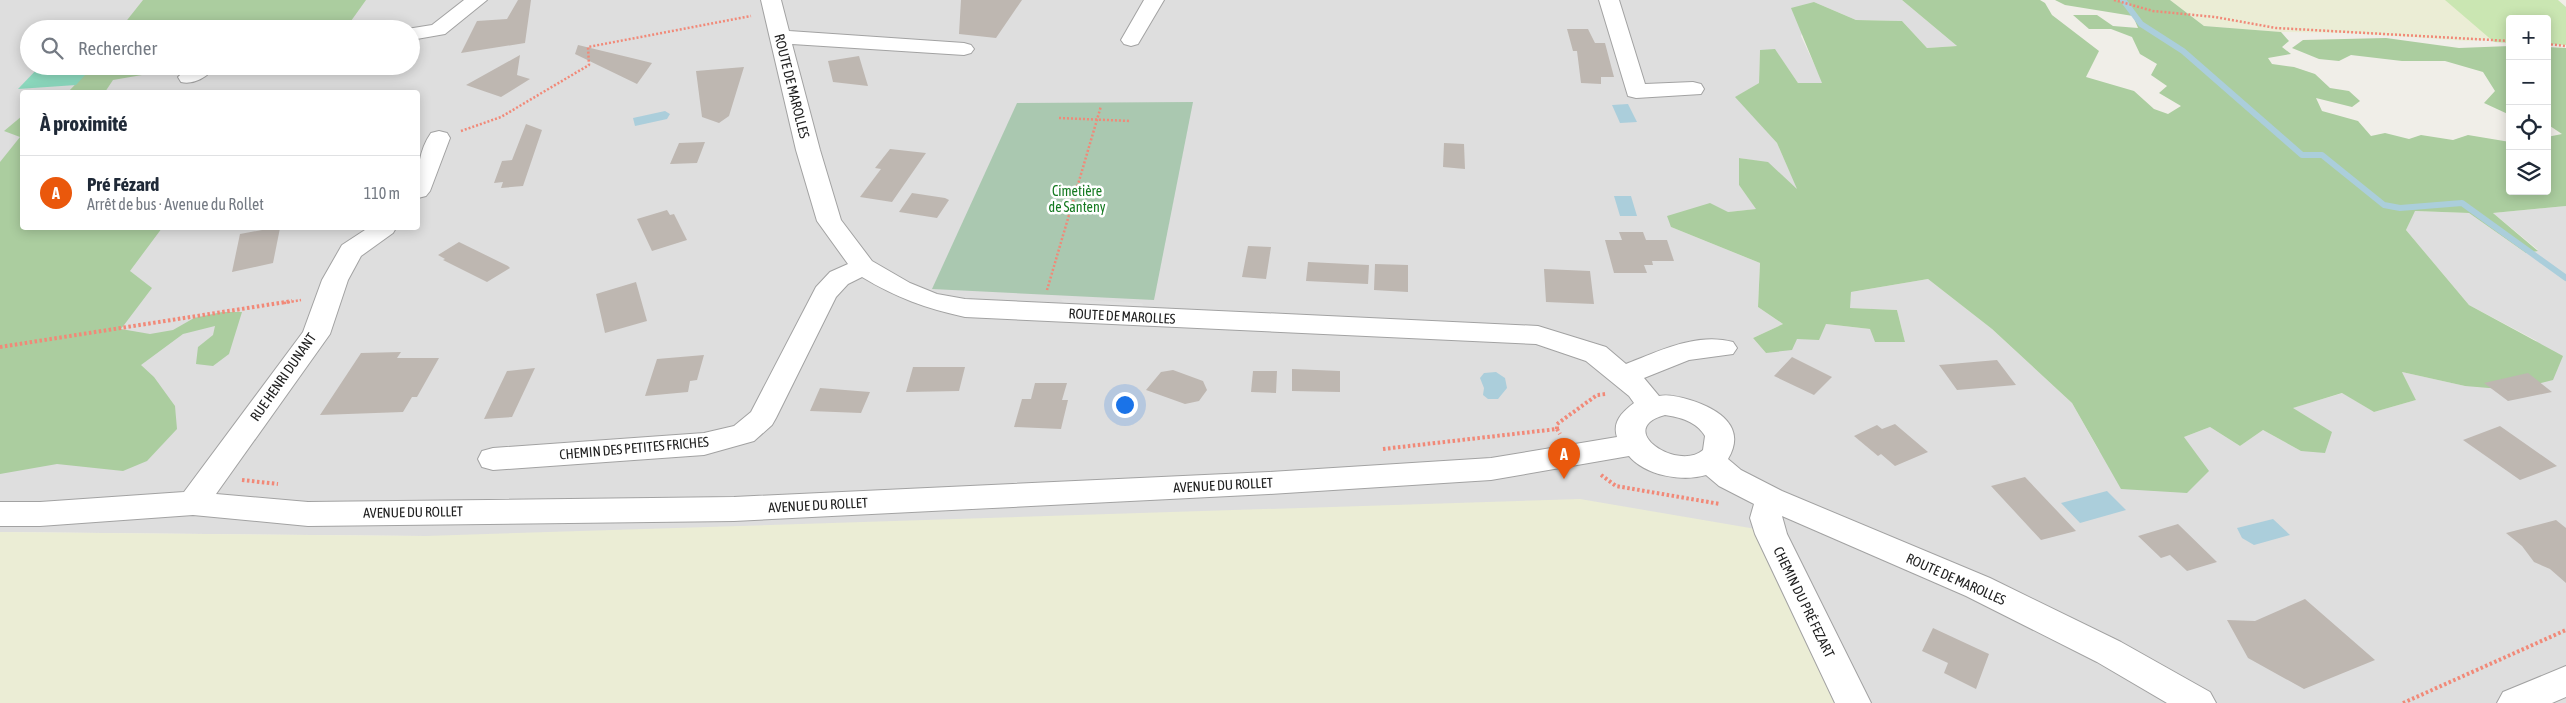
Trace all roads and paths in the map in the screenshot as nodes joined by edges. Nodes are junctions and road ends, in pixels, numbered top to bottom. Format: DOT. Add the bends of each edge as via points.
graph roads {
  1 [pos="477,0"];
  2 [pos="1154,0"];
  3 [pos="1610,0"];
  4 [pos="2116,0"];
  5 [pos="772,6"];
  6 [pos="420,33"];
  7 [pos="780,38"];
  8 [pos="1131,40"];
  9 [pos="2506,40"];
  10 [pos="2551,44"];
  11 [pos="2566,46"];
  12 [pos="964,49"];
  13 [pos="1693,89"];
  14 [pos="1101,106"];
  15 [pos="1060,118"];
  16 [pos="1097,120"];
  17 [pos="1130,121"];
  18 [pos="439,138"];
  19 [pos="420,186"];
  20 [pos="381,230"];
  21 [pos="863,267"];
  22 [pos="330,296"];
  23 [pos="1040,312"];
  24 [pos="0,347"];
  25 [pos="1723,348"];
  26 [pos="1623,376"];
  27 [pos="1651,406"];
  28 [pos="1634,445"];
  29 [pos="493,458"];
  30 [pos="1710,461"];
  31 [pos="1771,499"];
  32 [pos="193,503"];
  33 [pos="0,514"];
  34 [pos="2566,630"];
  35 [pos="2566,681"];
  36 [pos="1853,703"];
  37 [pos="2198,703"];
  38 [pos="2403,703"];
  39 [pos="2515,703"];
  1 -- 6 [label="street" via="438,30"];
  2 -- 8 [label="street"];
  3 -- 13 [label="street" via="1636,91"];
  4 -- 9 [label="path" via="2153,11 2215,17 2276,28"];
  5 -- 7 [label="street, ROUTE DE MAROLLES"];
  5 -- 18 [label="path" via="588,46 589,65 501,117"];
  7 -- 12 [label="street"];
  7 -- 21 [label="street, ROUTE DE MAROLLES" via="829,221"];
  10 -- 11 [label="path"];
  14 -- 16 [label="path"];
  15 -- 16 [label="path"];
  16 -- 17 [label="path"];
  16 -- 23 [label="path"];
  18 -- 19 [label="street"];
  20 -- 22 [label="street, RUE HENRI DUNANT" via="351,251"];
  21 -- 23 [label="street, ROUTE DE MAROLLES" via="931,302 965,308"];
  21 -- 29 [label="street, CHEMIN DES PETITES FRICHES" via="839,278 825,293 762,418 744,434 704,444"];
  22 -- 24 [label="path"];
  22 -- 32 [label="street, RUE HENRI DUNANT" via="316,334"];
  23 -- 26 [label="street, ROUTE DE MAROLLES" via="1538,335 1596,354"];
  25 -- 26 [label="street" via="1685,351"];
  26 -- 27 [label="street, ROUTE DE MAROLLES" via="1639,389"];
  27 -- 28 [label="street" via="1637,414 1631,423 1629,432"];
  27 -- 30 [label="street" via="1676,405 1706,418 1717,429 1721,442 1718,454"];
  28 -- 30 [label="street" via="1663,465 1698,467"];
  28 -- 32 [label="street, AVENUE DU ROLLET" via="1491,470 734,509 308,514"];
  30 -- 31 [label="street, ROUTE DE MAROLLES" via="1730,478"];
  31 -- 36 [label="street, CHEMIN DU PRÉ FEZART" via="1766,518 1771,534"];
  31 -- 37 [label="street, ROUTE DE MAROLLES" via="1978,587 2109,652"];
  32 -- 33 [label="street, AVENUE DU ROLLET"];
  34 -- 38 [label="path"];
  35 -- 39 [label="street"];
}
